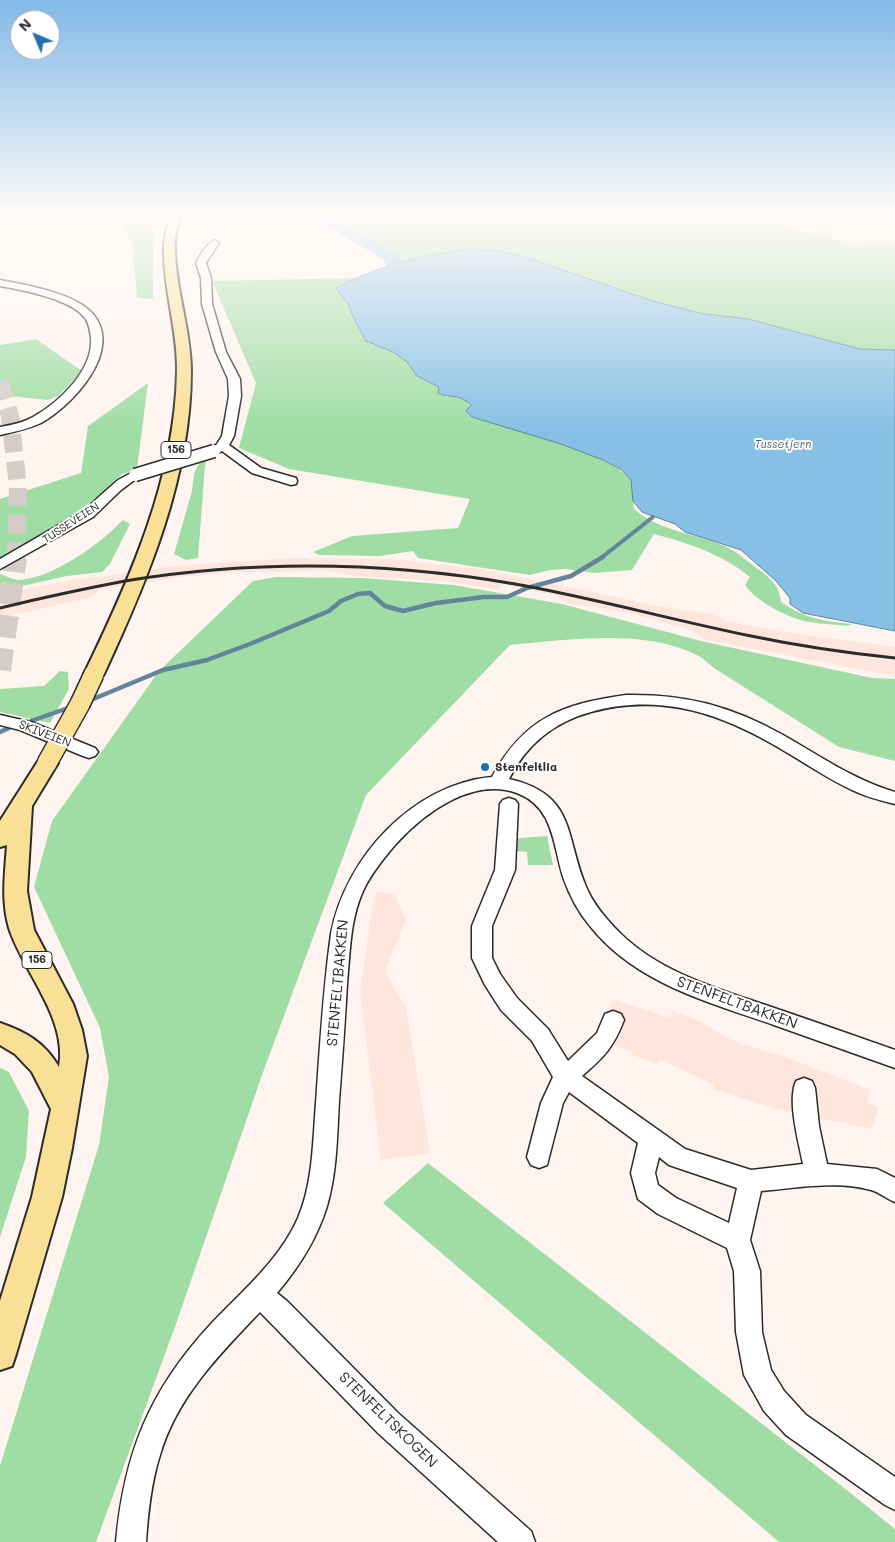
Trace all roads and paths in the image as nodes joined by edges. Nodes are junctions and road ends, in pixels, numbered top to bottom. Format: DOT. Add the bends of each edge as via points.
graph roads {
  1 [pos="9,286"];
  2 [pos="175,286"];
  3 [pos="206,286"];
  4 [pos="0,431"];
  5 [pos="218,448"];
  6 [pos="291,481"];
  7 [pos="0,565"];
  8 [pos="0,720"];
  9 [pos="89,752"];
  10 [pos="498,783"];
  11 [pos="895,798"];
  12 [pos="509,804"];
  13 [pos="21,806"];
  14 [pos="0,839"];
  15 [pos="613,1020"];
  16 [pos="0,1034"];
  17 [pos="895,1059"];
  18 [pos="565,1077"];
  19 [pos="804,1088"];
  20 [pos="65,1110"];
  21 [pos="651,1139"];
  22 [pos="539,1157"];
  23 [pos="817,1174"];
  24 [pos="751,1181"];
  25 [pos="895,1191"];
  26 [pos="737,1240"];
  27 [pos="259,1295"];
  28 [pos="0,1354"];
  29 [pos="895,1495"];
  30 [pos="131,1542"];
  31 [pos="520,1542"];
  1 -- 4 [label="street" via="73,305 87,314 96,332 95,358 81,379 43,416 28,424"];
  2 -- 13 [label="main road, 156, bridge" via="184,352 184,386 181,424 170,472 149,542 119,619 80,704"];
  3 -- 5 [label="street" via="207,304 234,379 235,396 228,436"];
  5 -- 6 [label="street" via="235,453 261,473"];
  5 -- 7 [label="street, TUSSEVEIEN, bridge" via="121,482 108,499 89,513"];
  8 -- 9 [label="street, SKIVEIEN" via="25,726"];
  10 -- 11 [label="street" via="516,752 543,726 584,709 636,699 681,702 725,714 861,787"];
  10 -- 17 [label="street, STENFELTBAKKEN" via="524,790 550,809 559,824 579,893 592,914 639,961 701,992"];
  10 -- 27 [label="street, STENFELTBAKKEN" via="453,792 416,815 378,852 355,887 344,913 340,943 323,1158 315,1204 299,1242"];
  12 -- 18 [label="street" via="505,870 482,926 482,958 509,1004 540,1035"];
  13 -- 14 [label="main road, 156"];
  13 -- 20 [label="main road, 156" via="16,910 22,930 50,982 69,1030 74,1056"];
  15 -- 18 [label="street" via="606,1038"];
  16 -- 20 [label="main road" via="21,1043 37,1055 48,1069"];
  18 -- 21 [label="street"];
  18 -- 22 [label="street" via="552,1103"];
  19 -- 23 [label="street" via="807,1126"];
  20 -- 28 [label="main road, 156" via="47,1197"];
  21 -- 24 [label="street" via="677,1157"];
  21 -- 26 [label="street" via="643,1174 647,1191 666,1206"];
  23 -- 24 [label="street"];
  23 -- 25 [label="street" via="877,1180"];
  24 -- 26 [label="street"];
  26 -- 29 [label="street" via="747,1272 749,1332 758,1374 774,1401 796,1426"];
  27 -- 30 [label="street, STENFELTBAKKEN" via="203,1353 159,1416 142,1464"];
  27 -- 31 [label="street, STENFELTSKOGEN" via="278,1310 388,1423"];
}
